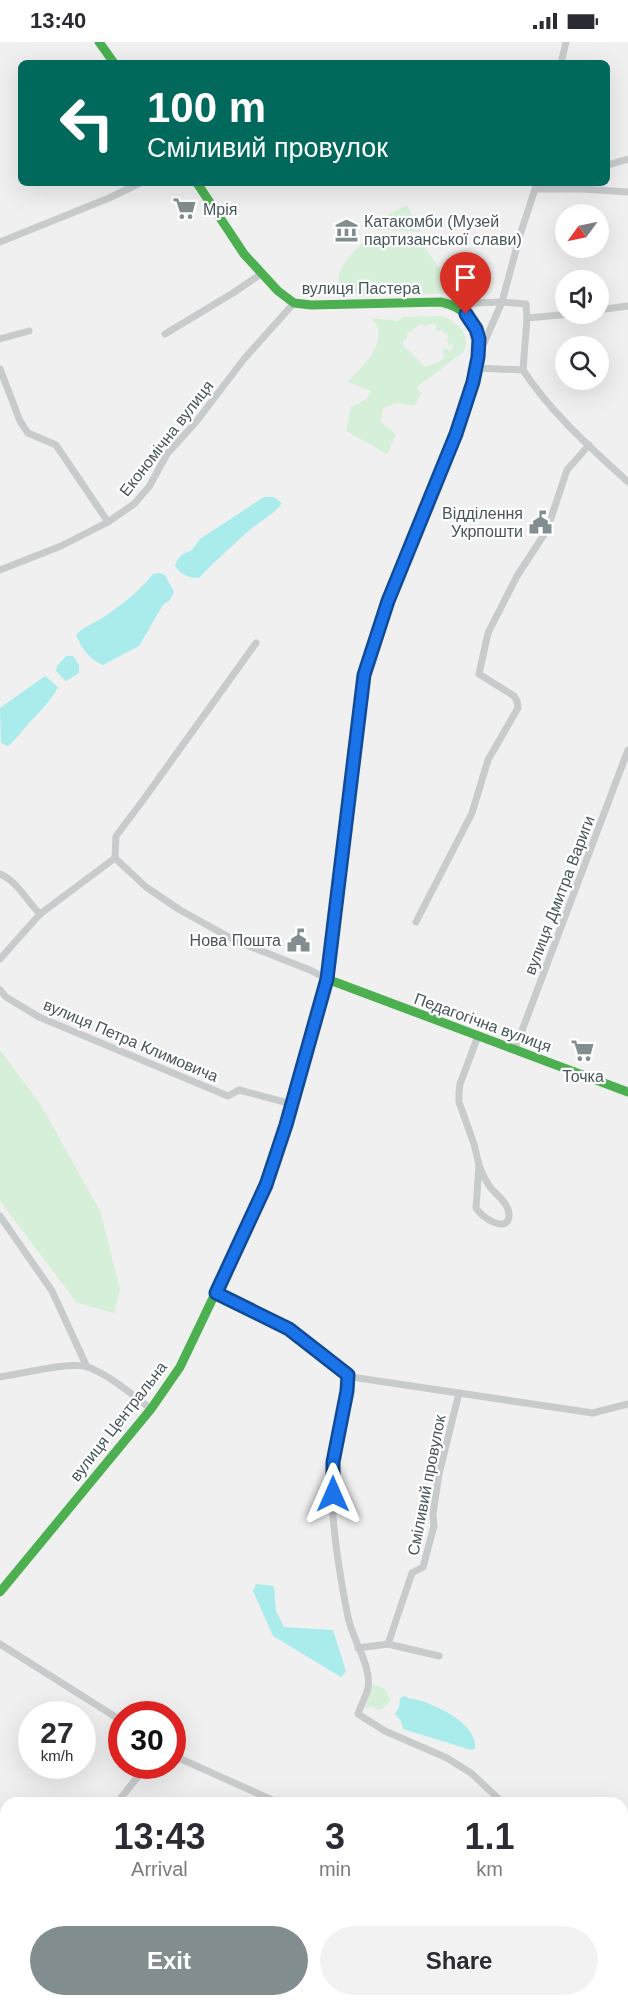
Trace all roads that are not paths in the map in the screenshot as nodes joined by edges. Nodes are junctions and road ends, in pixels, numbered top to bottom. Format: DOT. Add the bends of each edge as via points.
graph roads {
  1 [pos="99,42"];
  2 [pos="566,42"];
  3 [pos="112,60"];
  4 [pos="562,60"];
  5 [pos="628,159"];
  6 [pos="610,164"];
  7 [pos="134,186"];
  8 [pos="199,186"];
  9 [pos="537,186"];
  10 [pos="573,186"];
  11 [pos="628,192"];
  12 [pos="0,242"];
  13 [pos="261,274"];
  14 [pos="502,302"];
  15 [pos="294,303"];
  16 [pos="450,304"];
  17 [pos="628,306"];
  18 [pos="609,309"];
  19 [pos="555,315"];
  20 [pos="527,318"];
  21 [pos="29,331"];
  22 [pos="165,334"];
  23 [pos="0,339"];
  24 [pos="478,357"];
  25 [pos="476,368"];
  26 [pos="0,369"];
  27 [pos="523,370"];
  28 [pos="588,445"];
  29 [pos="628,482"];
  30 [pos="108,522"];
  31 [pos="0,570"];
  32 [pos="256,643"];
  33 [pos="628,750"];
  34 [pos="115,858"];
  35 [pos="0,874"];
  36 [pos="40,914"];
  37 [pos="416,922"];
  38 [pos="0,959"];
  39 [pos="327,979"];
  40 [pos="0,990"];
  41 [pos="478,1036"];
  42 [pos="515,1049"];
  43 [pos="628,1092"];
  44 [pos="292,1104"];
  45 [pos="479,1165"];
  46 [pos="0,1216"];
  47 [pos="216,1293"];
  48 [pos="87,1367"];
  49 [pos="348,1375"];
  50 [pos="0,1377"];
  51 [pos="459,1393"];
  52 [pos="628,1404"];
  53 [pos="151,1409"];
  54 [pos="0,1592"];
  55 [pos="0,1644"];
  56 [pos="388,1644"];
  57 [pos="358,1648"];
  58 [pos="439,1656"];
  59 [pos="108,1712"];
  60 [pos="186,1761"];
  61 [pos="136,1779"];
  62 [pos="122,1797"];
  63 [pos="266,1797"];
  64 [pos="497,1797"];
  1 -- 3 [label="street"];
  2 -- 4 [label="street"];
  5 -- 6 [label="street"];
  7 -- 12 [label="street"];
  8 -- 13 [label="street, вулиця Пастера"];
  9 -- 10 [label="street"];
  9 -- 14 [label="street"];
  10 -- 11 [label="street"];
  13 -- 15 [label="street, вулиця Пастера"];
  13 -- 22 [label="street"];
  14 -- 16 [label="street"];
  14 -- 20 [label="street" via="526,304"];
  14 -- 24 [label="street"];
  15 -- 16 [label="street, вулиця Пастера"];
  15 -- 30 [label="street, Економічна вулиця" via="167,454 142,496"];
  16 -- 24 [label="street" via="466,314 476,329"];
  17 -- 18 [label="street"];
  19 -- 20 [label="street"];
  20 -- 27 [label="street"];
  21 -- 23 [label="street"];
  24 -- 25 [label="street"];
  25 -- 27 [label="street"];
  25 -- 39 [label="street" via="456,434 388,601 364,675"];
  26 -- 30 [label="street" via="28,433 56,445"];
  27 -- 28 [label="street"];
  28 -- 29 [label="street"];
  28 -- 37 [label="street" via="567,470 547,530 517,576 488,633 479,674 514,696 518,708 488,760 472,813"];
  30 -- 31 [label="street, Економічна вулиця"];
  32 -- 34 [label="street" via="116,836"];
  33 -- 42 [label="street, вулиця Дмитра Вариги"];
  34 -- 36 [label="street"];
  34 -- 39 [label="street" via="146,887 180,910 236,941"];
  35 -- 36 [label="street"];
  36 -- 38 [label="street"];
  39 -- 41 [label="street, Педагогічна вулиця"];
  39 -- 44 [label="street, вулиця Центральна"];
  40 -- 44 [label="street, вулиця Петра Климовича" via="39,1017 228,1096 239,1090"];
  41 -- 42 [label="street, Педагогічна вулиця"];
  41 -- 45 [label="street" via="459,1102"];
  42 -- 43 [label="street, Педагогічна вулиця"];
  44 -- 47 [label="street, вулиця Центральна" via="266,1185"];
  45 -- 45 [label="street" via="476,1208 484,1219 501,1224 509,1217 508,1210"];
  46 -- 48 [label="street" via="52,1291"];
  47 -- 49 [label="street, Сміливий провулок" via="289,1329"];
  47 -- 53 [label="street, вулиця Центральна" via="180,1367"];
  48 -- 50 [label="street" via="59,1367"];
  48 -- 53 [label="street"];
  49 -- 51 [label="street, Сміливий провулок"];
  49 -- 57 [label="street" via="333,1462 333,1494 348,1618"];
  51 -- 52 [label="street, Сміливий провулок" via="593,1413"];
  51 -- 56 [label="street, Сміливий провулок" via="439,1474 434,1526 423,1567 412,1573"];
  53 -- 54 [label="street, вулиця Центральна"];
  55 -- 59 [label="street"];
  56 -- 57 [label="street"];
  56 -- 58 [label="street"];
  57 -- 64 [label="street" via="367,1670 368,1686 358,1713 385,1731 447,1758 471,1773"];
  60 -- 63 [label="street"];
  61 -- 62 [label="street"];
}
